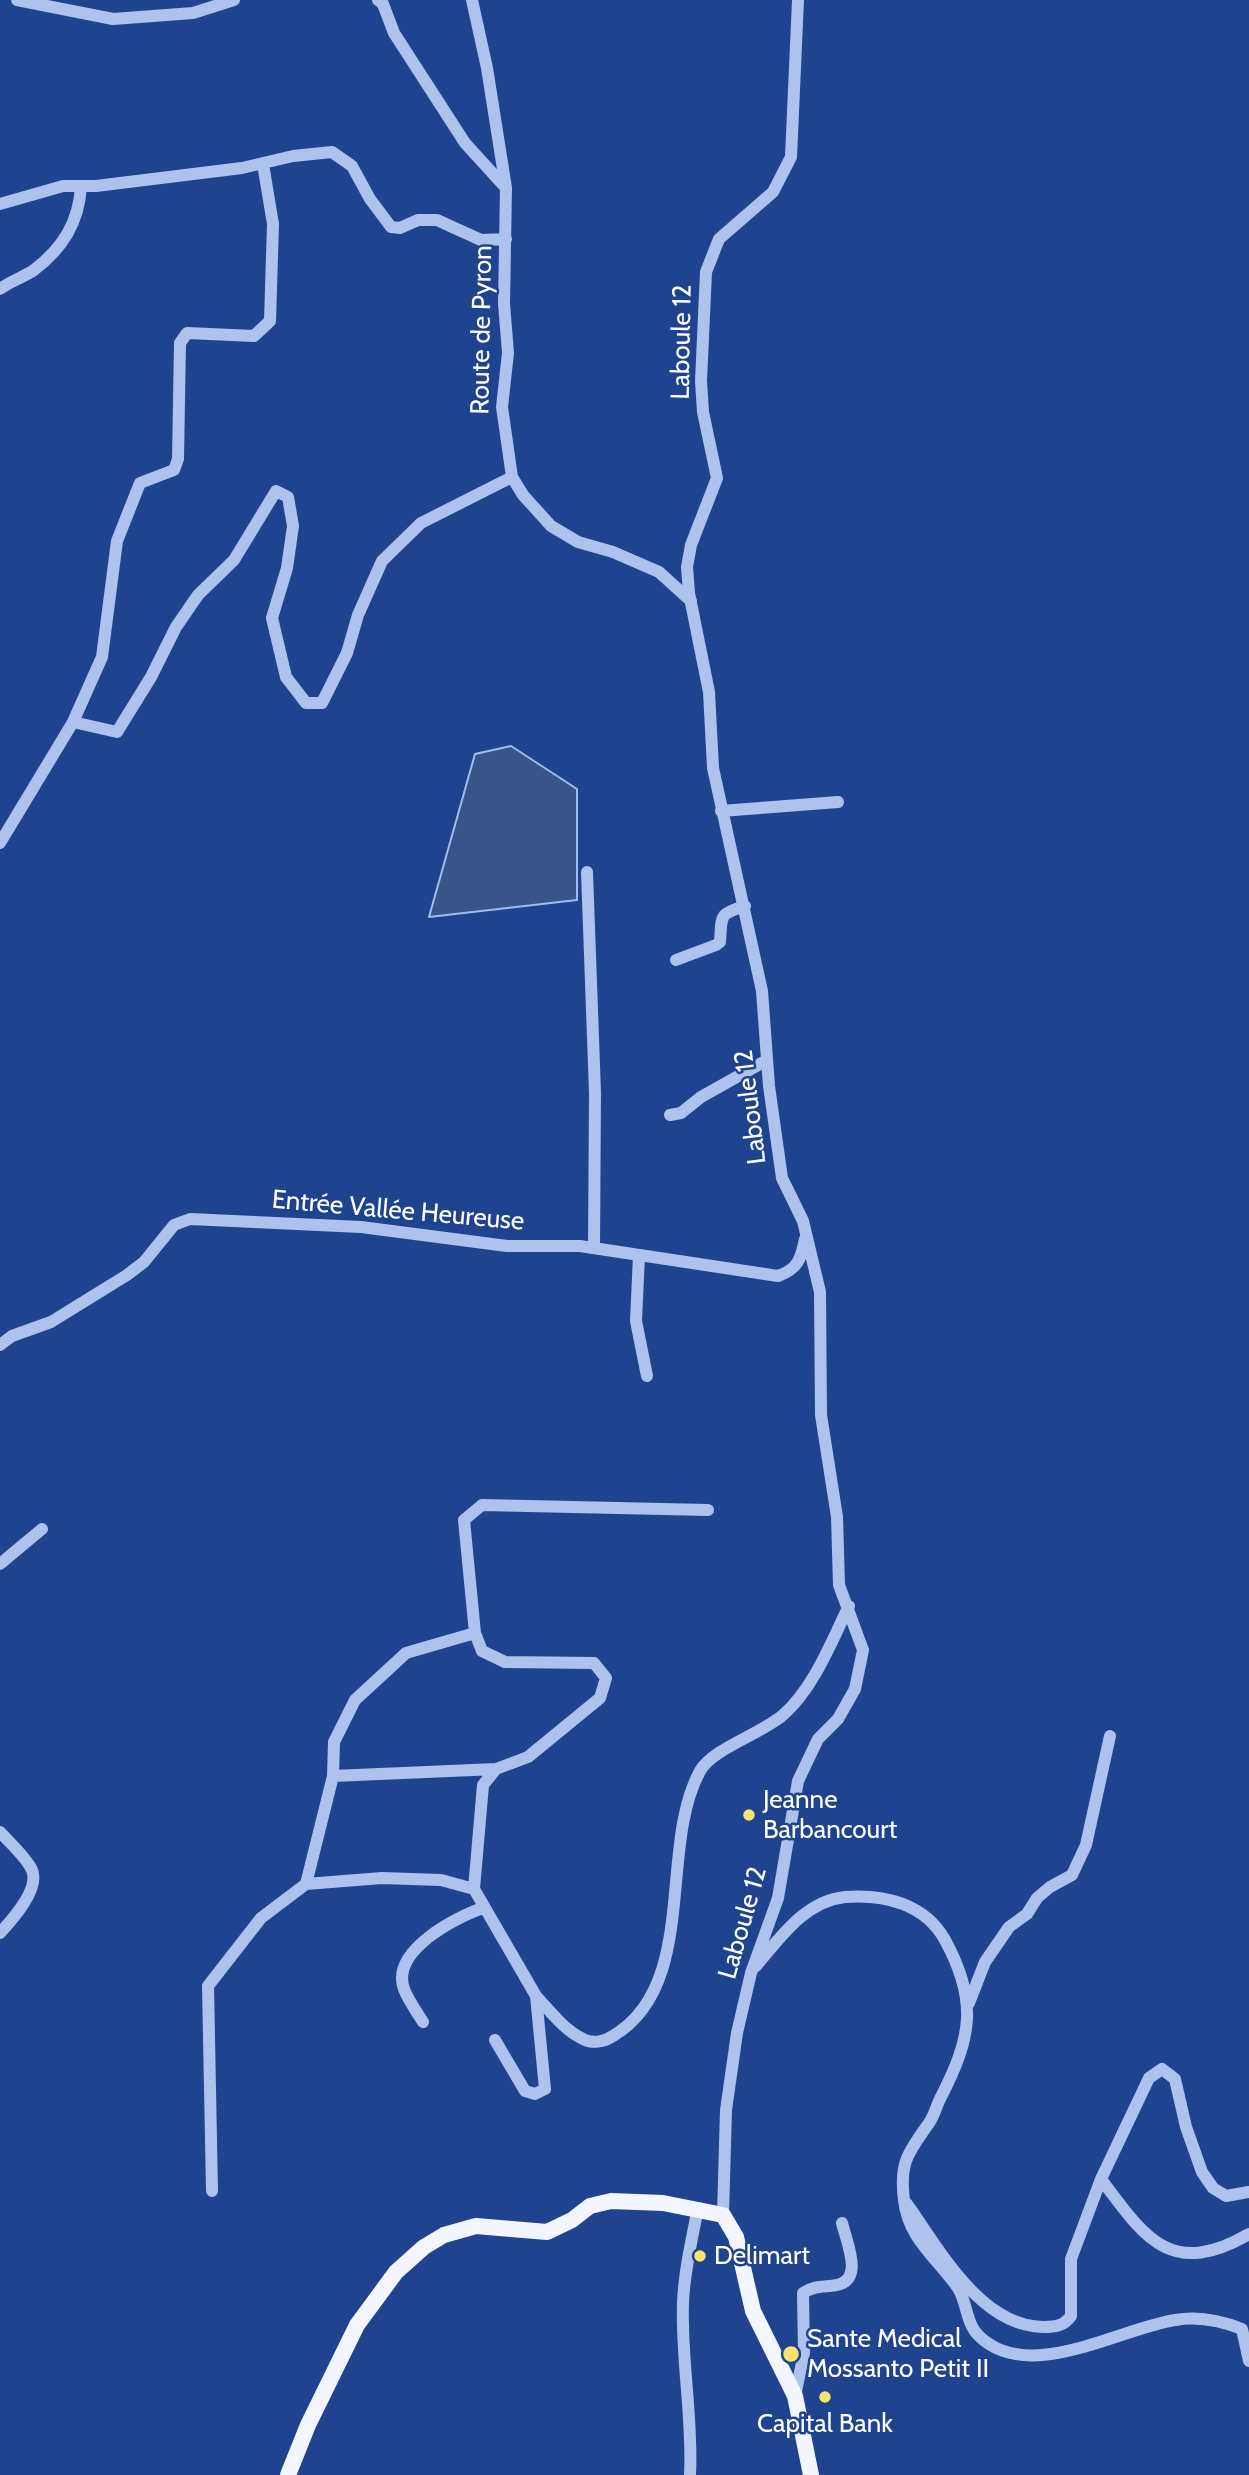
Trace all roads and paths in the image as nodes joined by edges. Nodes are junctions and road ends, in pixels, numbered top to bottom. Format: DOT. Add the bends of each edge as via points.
graph roads {
  1 [pos="17,0"];
  2 [pos="234,0"];
  3 [pos="377,0"];
  4 [pos="472,0"];
  5 [pos="798,0"];
  6 [pos="262,164"];
  7 [pos="81,186"];
  8 [pos="506,188"];
  9 [pos="0,204"];
  10 [pos="506,239"];
  11 [pos="0,289"];
  12 [pos="512,478"];
  13 [pos="688,567"];
  14 [pos="666,576"];
  15 [pos="691,601"];
  16 [pos="73,723"];
  17 [pos="838,802"];
  18 [pos="721,811"];
  19 [pos="0,843"];
  20 [pos="587,872"];
  21 [pos="745,906"];
  22 [pos="676,960"];
  23 [pos="767,1060"];
  24 [pos="670,1115"];
  25 [pos="806,1236"];
  26 [pos="593,1248"];
  27 [pos="639,1255"];
  28 [pos="0,1345"];
  29 [pos="647,1376"];
  30 [pos="708,1510"];
  31 [pos="42,1529"];
  32 [pos="0,1564"];
  33 [pos="849,1606"];
  34 [pos="475,1633"];
  35 [pos="1110,1736"];
  36 [pos="496,1769"];
  37 [pos="333,1776"];
  38 [pos="0,1832"];
  39 [pos="306,1884"];
  40 [pos="474,1889"];
  41 [pos="483,1908"];
  42 [pos="0,1933"];
  43 [pos="751,1973"];
  44 [pos="536,1996"];
  45 [pos="968,2003"];
  46 [pos="424,2022"];
  47 [pos="495,2040"];
  48 [pos="1101,2179"];
  49 [pos="212,2191"];
  50 [pos="1249,2192"];
  51 [pos="903,2199"];
  52 [pos="698,2208"];
  53 [pos="723,2215"];
  54 [pos="842,2223"];
  55 [pos="1249,2234"];
  56 [pos="1249,2361"];
  57 [pos="795,2396"];
  58 [pos="288,2475"];
  59 [pos="690,2475"];
  60 [pos="811,2475"];
  1 -- 2 [label="street" via="113,19 193,13"];
  3 -- 8 [label="street" via="465,143"];
  4 -- 8 [label="street, Route de Pyron"];
  5 -- 13 [label="street, Laboule 12" via="791,157 773,192 719,239 706,272 701,381 717,478 691,545"];
  6 -- 7 [label="street"];
  6 -- 10 [label="street" via="332,152 352,166 391,227 437,220 481,240"];
  6 -- 16 [label="street" via="273,224 270,320 254,336 187,333 180,343 178,460 173,470 140,483 117,541 102,657"];
  7 -- 9 [label="street" via="63,186"];
  7 -- 11 [label="street" via="78,214 63,241 33,271"];
  8 -- 10 [label="street, Route de Pyron"];
  10 -- 12 [label="street, Route de Pyron" via="508,353 502,407"];
  12 -- 14 [label="street, Route de Pyron" via="551,526 579,542 640,562"];
  12 -- 16 [label="street" via="421,523 383,561 322,703 306,703 286,677 276,641 272,618 293,526 288,497 276,491 234,560 198,595 176,627 117,732"];
  13 -- 14 [label="street"];
  13 -- 15 [label="street, Laboule 12"];
  14 -- 15 [label="street, Route de Pyron"];
  15 -- 18 [label="street, Laboule 12" via="709,692 710,746"];
  16 -- 19 [label="street"];
  17 -- 18 [label="street"];
  18 -- 21 [label="street, Laboule 12"];
  20 -- 26 [label="street" via="595,1093"];
  21 -- 22 [label="street" via="725,912 720,942"];
  21 -- 23 [label="street, Laboule 12" via="762,991"];
  23 -- 24 [label="street" via="681,1113"];
  23 -- 25 [label="street, Laboule 12" via="782,1178"];
  25 -- 27 [label="street, Entrée Vallée Heureuse" via="801,1260 792,1271 778,1276"];
  25 -- 33 [label="street, Laboule 12" via="820,1292 821,1415 837,1517 839,1585"];
  26 -- 27 [label="street, Entrée Vallée Heureuse"];
  26 -- 28 [label="street, Entrée Vallée Heureuse" via="507,1247 361,1227 190,1219 174,1225 127,1275 51,1322"];
  27 -- 29 [label="street" via="636,1321"];
  30 -- 34 [label="street" via="482,1505 464,1520"];
  31 -- 32 [label="street"];
  33 -- 43 [label="street, Laboule 12" via="863,1650 860,1679 838,1719 818,1739 798,1781 778,1898"];
  33 -- 44 [label="street" via="816,1671 784,1714 713,1755 698,1774 677,1860 667,1950 653,1988 635,2017 607,2040 589,2042 568,2030"];
  34 -- 36 [label="street" via="482,1651 505,1662 594,1663 606,1678 600,1698 528,1757"];
  34 -- 37 [label="street" via="406,1653 355,1700 334,1742"];
  35 -- 45 [label="street" via="1086,1844 1072,1875 1050,1887 1009,1927 985,1962"];
  36 -- 37 [label="street"];
  36 -- 40 [label="street" via="483,1785"];
  37 -- 39 [label="street"];
  38 -- 42 [label="street" via="32,1868 34,1877 14,1917"];
  39 -- 40 [label="street" via="382,1878 441,1880"];
  39 -- 49 [label="street" via="261,1918 208,1986"];
  40 -- 41 [label="street"];
  41 -- 44 [label="street"];
  41 -- 46 [label="street" via="459,1916 425,1938 412,1955 403,1987"];
  43 -- 45 [label="street" via="786,1930 813,1907 843,1897 878,1897 913,1907 932,1919 960,1971"];
  43 -- 53 [label="street, Laboule 12" via="726,2110"];
  44 -- 47 [label="street" via="545,2089 535,2094 525,2091"];
  45 -- 51 [label="street" via="969,2028 957,2064 904,2165"];
  48 -- 50 [label="street" via="1149,2078 1162,2069 1175,2079 1186,2127 1208,2180 1226,2196"];
  48 -- 51 [label="street" via="1071,2259 1071,2316 1066,2323 1052,2327 1015,2324 993,2312"];
  48 -- 55 [label="street" via="1136,2225 1160,2247 1199,2253 1227,2247"];
  51 -- 56 [label="street" via="910,2226 960,2290 977,2334 994,2348 1014,2356 1057,2354 1177,2319 1209,2320 1242,2329"];
  52 -- 53 [label="main road"];
  52 -- 58 [label="main road" via="611,2201 590,2206 547,2232 476,2226 444,2235 424,2247 396,2272 357,2325 307,2425"];
  52 -- 59 [label="street" via="683,2301 692,2431"];
  53 -- 57 [label="main road" via="736,2237 753,2311"];
  54 -- 57 [label="street" via="854,2270 842,2286 811,2288 803,2294 804,2353"];
  57 -- 60 [label="main road"];
}
